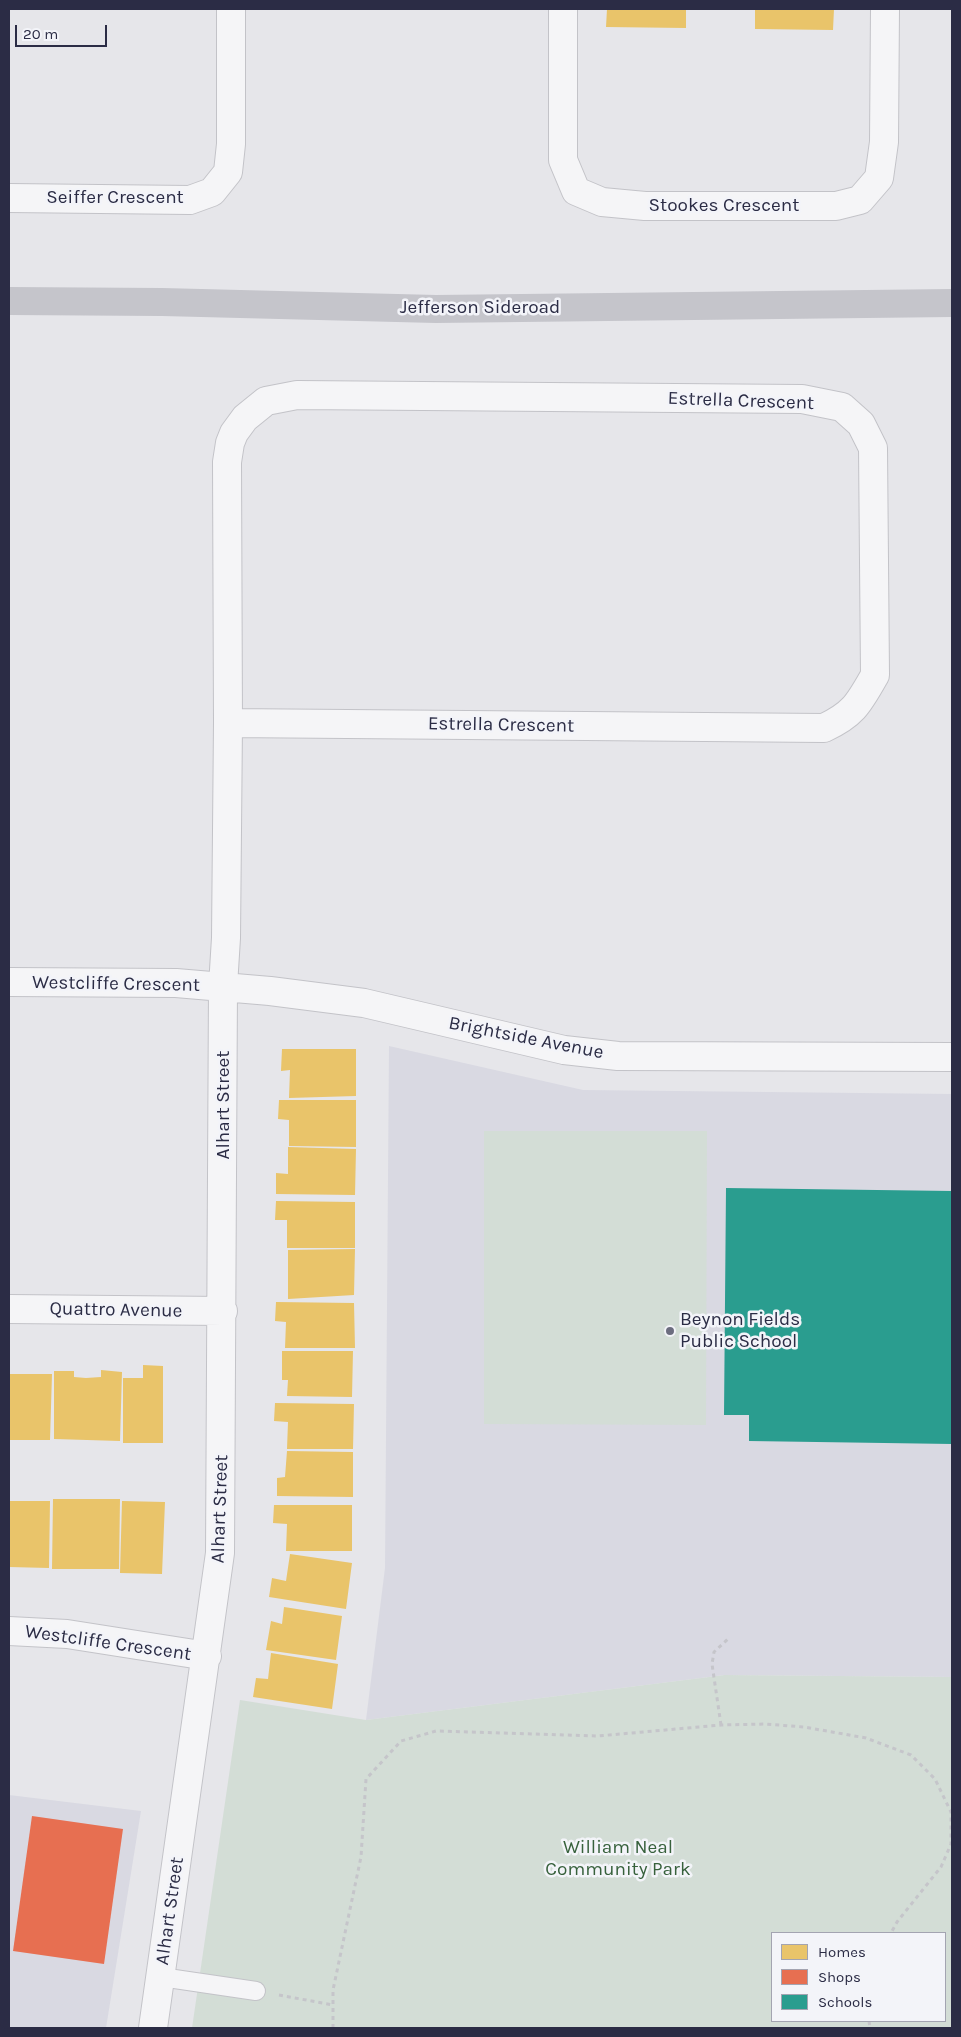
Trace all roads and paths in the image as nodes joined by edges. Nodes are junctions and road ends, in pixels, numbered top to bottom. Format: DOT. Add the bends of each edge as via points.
graph roads {
  1 [pos="231,9"];
  2 [pos="563,9"];
  3 [pos="885,9"];
  4 [pos="9,198"];
  5 [pos="9,301"];
  6 [pos="952,303"];
  7 [pos="228,723"];
  8 [pos="9,982"];
  9 [pos="223,986"];
  10 [pos="952,1057"];
  11 [pos="9,1309"];
  12 [pos="223,1311"];
  13 [pos="9,1631"];
  14 [pos="730,1637"];
  15 [pos="207,1656"];
  16 [pos="721,1725"];
  17 [pos="892,1932"];
  18 [pos="161,1977"];
  19 [pos="256,1991"];
  20 [pos="333,2005"];
  21 [pos="152,2028"];
  22 [pos="332,2028"];
  1 -- 4 [label="street, Seiffer Crescent" via="231,144 228,172 212,192 190,200"];
  2 -- 3 [label="street, Stookes Crescent" via="563,160 566,168 576,191 602,202 645,206 836,206 860,200 879,178 881,169"];
  5 -- 6 [label="street, Jefferson Sideroad" via="436,309"];
  7 -- 7 [label="street, Estrella Crescent" via="824,728 844,718 859,704 875,675 873,448 861,424 842,407 802,400 297,395 266,400 235,430 227,462"];
  7 -- 9 [label="street, Estrella Crescent"];
  8 -- 9 [label="street, Westcliffe Crescent"];
  9 -- 10 [label="street, Brightside Avenue" via="364,1003 564,1050 618,1056"];
  9 -- 12 [label="street, Alhart Street"];
  11 -- 12 [label="street, Quattro Avenue"];
  12 -- 15 [label="street, Alhart Street" via="220,1553"];
  13 -- 15 [label="street, Westcliffe Crescent" via="66,1634"];
  14 -- 16 [label="path" via="714,1652 712,1664"];
  15 -- 18 [label="street, Alhart Street"];
  16 -- 17 [label="path" via="794,1726 866,1738 911,1755 936,1779 951,1812 951,1844 941,1867"];
  16 -- 20 [label="path" via="598,1736 436,1731 401,1741 366,1778 361,1857 333,1990"];
  18 -- 19 [label="lane"];
  18 -- 21 [label="street, Alhart Street"];
  19 -- 20 [label="path"];
  20 -- 22 [label="path"];
}
